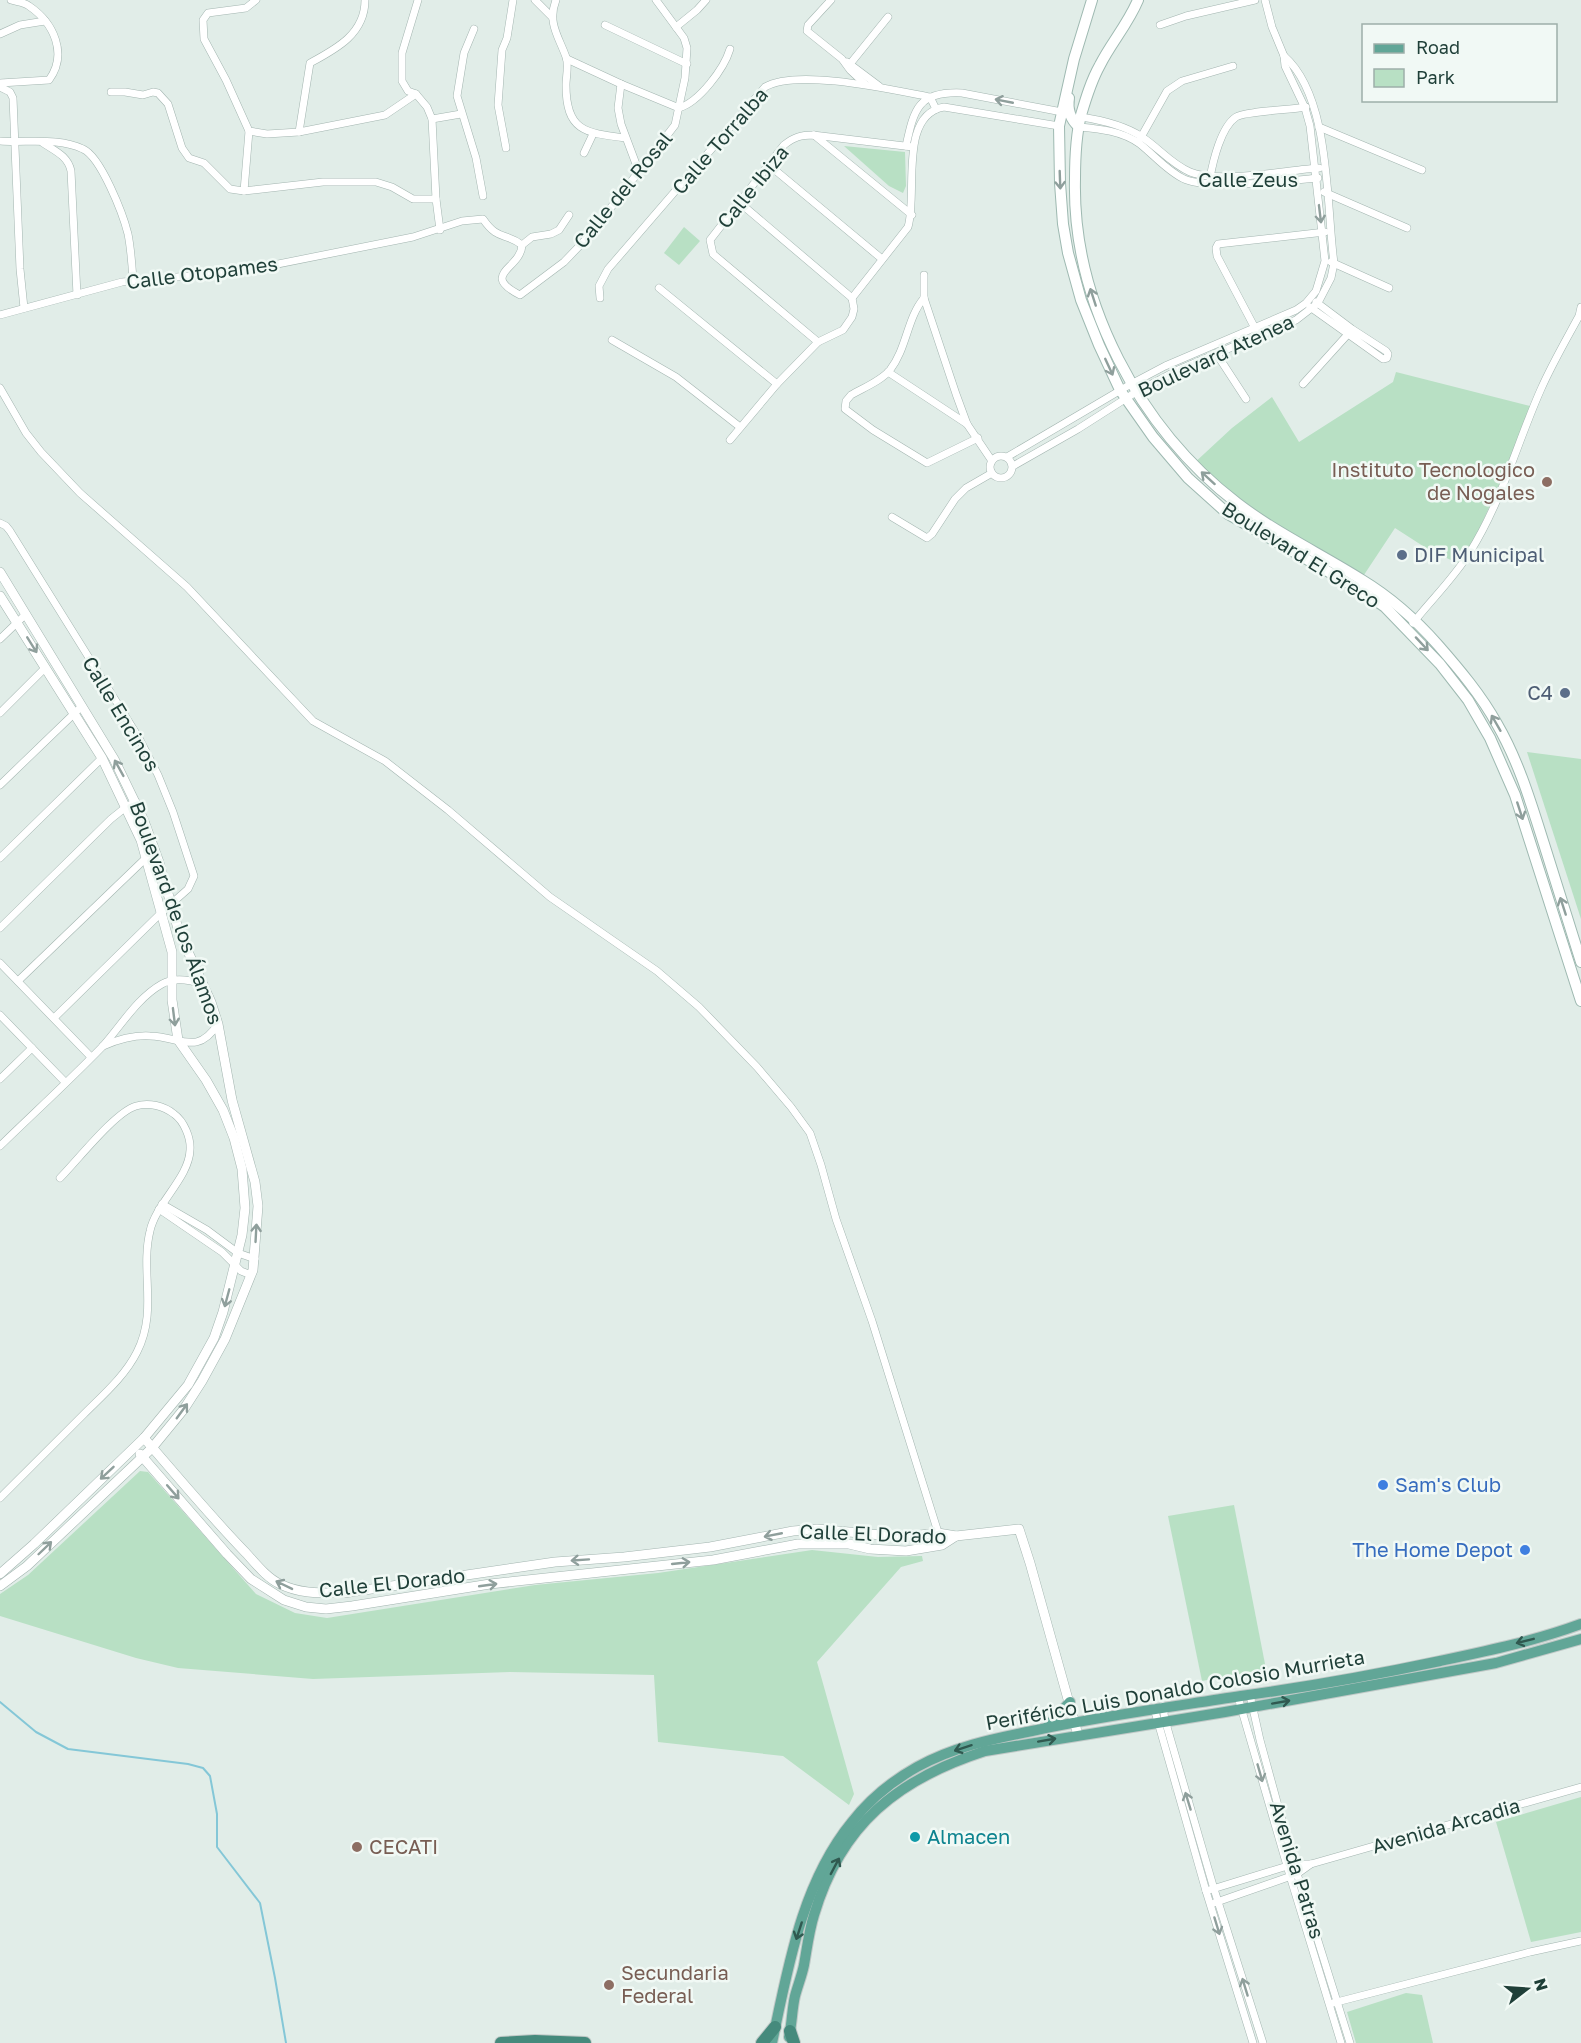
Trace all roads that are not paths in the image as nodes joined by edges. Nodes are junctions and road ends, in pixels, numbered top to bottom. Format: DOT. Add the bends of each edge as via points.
graph roads {
  1 [pos="11,0"];
  2 [pos="256,0"];
  3 [pos="365,0"];
  4 [pos="418,0"];
  5 [pos="513,0"];
  6 [pos="535,0"];
  7 [pos="556,0"];
  8 [pos="656,0"];
  9 [pos="706,0"];
  10 [pos="831,0"];
  11 [pos="1092,0"];
  12 [pos="1138,0"];
  13 [pos="1255,0"];
  14 [pos="1265,0"];
  15 [pos="552,17"];
  16 [pos="888,17"];
  17 [pos="45,21"];
  18 [pos="605,25"];
  19 [pos="1160,25"];
  20 [pos="676,27"];
  21 [pos="474,28"];
  22 [pos="0,34"];
  23 [pos="730,49"];
  24 [pos="1284,56"];
  25 [pos="567,59"];
  26 [pos="842,59"];
  27 [pos="1074,59"];
  28 [pos="687,64"];
  29 [pos="850,64"];
  30 [pos="1233,66"];
  31 [pos="621,84"];
  32 [pos="865,84"];
  33 [pos="0,85"];
  34 [pos="881,87"];
  35 [pos="111,92"];
  36 [pos="416,94"];
  37 [pos="930,97"];
  38 [pos="1313,106"];
  39 [pos="679,108"];
  40 [pos="1305,108"];
  41 [pos="936,109"];
  42 [pos="1062,112"];
  43 [pos="461,114"];
  44 [pos="432,119"];
  45 [pos="1077,122"];
  46 [pos="1059,126"];
  47 [pos="1310,126"];
  48 [pos="1320,127"];
  49 [pos="249,131"];
  50 [pos="299,132"];
  51 [pos="592,134"];
  52 [pos="813,135"];
  53 [pos="624,138"];
  54 [pos="1140,139"];
  55 [pos="0,141"];
  56 [pos="15,142"];
  57 [pos="41,142"];
  58 [pos="910,147"];
  59 [pos="506,148"];
  60 [pos="584,153"];
  61 [pos="1059,154"];
  62 [pos="769,165"];
  63 [pos="1324,167"];
  64 [pos="1315,168"];
  65 [pos="1422,170"];
  66 [pos="639,172"];
  67 [pos="1264,173"];
  68 [pos="1326,177"];
  69 [pos="1316,178"];
  70 [pos="1210,180"];
  71 [pos="1265,182"];
  72 [pos="244,190"];
  73 [pos="1317,191"];
  74 [pos="1327,193"];
  75 [pos="483,196"];
  76 [pos="436,199"];
  77 [pos="740,203"];
  78 [pos="569,215"];
  79 [pos="912,215"];
  80 [pos="1407,228"];
  81 [pos="440,230"];
  82 [pos="1326,232"];
  83 [pos="522,245"];
  84 [pos="882,259"];
  85 [pos="1325,261"];
  86 [pos="1334,263"];
  87 [pos="924,275"];
  88 [pos="133,280"];
  89 [pos="659,288"];
  90 [pos="1389,288"];
  91 [pos="77,295"];
  92 [pos="600,298"];
  93 [pos="852,298"];
  94 [pos="924,298"];
  95 [pos="1312,303"];
  96 [pos="1581,307"];
  97 [pos="24,308"];
  98 [pos="0,315"];
  99 [pos="1255,328"];
  100 [pos="1350,332"];
  101 [pos="1259,336"];
  102 [pos="612,340"];
  103 [pos="818,342"];
  104 [pos="1212,346"];
  105 [pos="1217,355"];
  106 [pos="888,372"];
  107 [pos="777,384"];
  108 [pos="1303,384"];
  109 [pos="0,388"];
  110 [pos="1134,388"];
  111 [pos="1123,395"];
  112 [pos="1246,399"];
  113 [pos="1072,419"];
  114 [pos="967,424"];
  115 [pos="740,427"];
  116 [pos="1078,429"];
  117 [pos="978,438"];
  118 [pos="1040,438"];
  119 [pos="730,440"];
  120 [pos="1025,447"];
  121 [pos="1046,447"];
  122 [pos="1030,456"];
  123 [pos="1007,457"];
  124 [pos="992,461"];
  125 [pos="1013,466"];
  126 [pos="992,473"];
  127 [pos="892,517"];
  128 [pos="0,523"];
  129 [pos="0,573"];
  130 [pos="0,596"];
  131 [pos="26,614"];
  132 [pos="17,622"];
  133 [pos="1411,624"];
  134 [pos="0,639"];
  135 [pos="45,668"];
  136 [pos="82,706"];
  137 [pos="0,712"];
  138 [pos="74,713"];
  139 [pos="102,758"];
  140 [pos="0,785"];
  141 [pos="136,802"];
  142 [pos="126,807"];
  143 [pos="147,857"];
  144 [pos="0,858"];
  145 [pos="171,904"];
  146 [pos="162,912"];
  147 [pos="0,928"];
  148 [pos="1581,962"];
  149 [pos="0,963"];
  150 [pos="1578,979"];
  151 [pos="173,980"];
  152 [pos="18,981"];
  153 [pos="202,984"];
  154 [pos="1581,1001"];
  155 [pos="0,1016"];
  156 [pos="54,1018"];
  157 [pos="218,1024"];
  158 [pos="178,1040"];
  159 [pos="103,1046"];
  160 [pos="32,1048"];
  161 [pos="91,1056"];
  162 [pos="0,1079"];
  163 [pos="65,1082"];
  164 [pos="0,1146"];
  165 [pos="60,1178"];
  166 [pos="160,1207"];
  167 [pos="201,1227"];
  168 [pos="195,1235"];
  169 [pos="238,1252"];
  170 [pos="255,1259"];
  171 [pos="234,1265"];
  172 [pos="251,1275"];
  173 [pos="144,1438"];
  174 [pos="135,1448"];
  175 [pos="152,1448"];
  176 [pos="143,1457"];
  177 [pos="0,1498"];
  178 [pos="938,1533"];
  179 [pos="956,1536"];
  180 [pos="942,1545"];
  181 [pos="710,1547"];
  182 [pos="713,1560"];
  183 [pos="0,1574"];
  184 [pos="0,1586"];
  185 [pos="1581,1624"];
  186 [pos="1581,1639"];
  187 [pos="1250,1695"];
  188 [pos="1238,1697"];
  189 [pos="1070,1702"];
  190 [pos="1159,1707"];
  191 [pos="1246,1708"];
  192 [pos="1075,1721"];
  193 [pos="1161,1721"];
  194 [pos="1046,1728"];
  195 [pos="1078,1735"];
  196 [pos="1581,1787"];
  197 [pos="1311,1864"];
  198 [pos="1291,1865"];
  199 [pos="1294,1875"];
  200 [pos="1210,1890"];
  201 [pos="1214,1903"];
  202 [pos="1581,1941"];
  203 [pos="1333,2003"];
  204 [pos="775,2027"];
  205 [pos="791,2039"];
  206 [pos="501,2043"];
  207 [pos="585,2043"];
  208 [pos="762,2043"];
  209 [pos="772,2043"];
  210 [pos="1253,2043"];
  211 [pos="1263,2043"];
  212 [pos="1341,2043"];
  213 [pos="1350,2043"];
  1 -- 17 [label="street" via="30,6"];
  2 -- 49 [label="street" via="246,8 208,13 203,20 204,39"];
  3 -- 50 [label="street" via="357,29 342,45 310,63"];
  4 -- 36 [label="street" via="402,53 402,81 408,91"];
  5 -- 59 [label="street" via="502,50 498,105"];
  6 -- 15 [label="street"];
  7 -- 15 [label="street"];
  8 -- 20 [label="street, Calle del Rosal"];
  9 -- 20 [label="street"];
  10 -- 26 [label="street" via="807,29"];
  11 -- 27 [label="main road, Boulevard El Greco"];
  12 -- 45 [label="main road, Boulevard El Greco" via="1100,64"];
  13 -- 19 [label="street"];
  14 -- 24 [label="street, Boulevard Atenea"];
  15 -- 25 [label="street"];
  16 -- 29 [label="street"];
  17 -- 22 [label="street" via="20,25"];
  17 -- 33 [label="street" via="59,49 51,78"];
  18 -- 28 [label="street"];
  20 -- 28 [label="street, Calle del Rosal" via="687,48"];
  21 -- 43 [label="street" via="461,67 457,96"];
  23 -- 39 [label="street" via="704,90"];
  24 -- 38 [label="street, Boulevard Atenea" via="1296,70"];
  24 -- 40 [label="street, Boulevard Atenea"];
  25 -- 31 [label="street"];
  25 -- 51 [label="street" via="566,100 571,116 580,128"];
  26 -- 29 [label="street"];
  26 -- 32 [label="street"];
  27 -- 42 [label="main road, Boulevard El Greco"];
  27 -- 45 [label="main road" via="1068,105"];
  28 -- 39 [label="street, Calle del Rosal"];
  29 -- 34 [label="street"];
  30 -- 54 [label="street" via="1182,81 1167,91"];
  31 -- 39 [label="street"];
  31 -- 53 [label="street" via="618,108"];
  32 -- 34 [label="street, Calle Torralba"];
  32 -- 92 [label="street, Calle Torralba" via="793,79 765,87 609,269 599,286"];
  33 -- 56 [label="street" via="13,98"];
  34 -- 37 [label="street, Calle Torralba"];
  35 -- 72 [label="street" via="158,93 168,104 189,158 204,163 230,189"];
  36 -- 44 [label="street" via="430,110"];
  36 -- 50 [label="street" via="385,115"];
  37 -- 41 [label="street"];
  42 -- 37 [label="street, Calle Torralba, one-way" via="962,93"];
  37 -- 58 [label="street" via="912,115"];
  38 -- 40 [label="street"];
  38 -- 48 [label="street, Boulevard Atenea"];
  39 -- 66 [label="street, Calle del Rosal" via="673,129"];
  40 -- 47 [label="street, Boulevard Atenea"];
  40 -- 70 [label="street" via="1236,117 1217,148"];
  41 -- 46 [label="street" via="944,107"];
  41 -- 58 [label="street" via="927,113"];
  42 -- 46 [label="main road, Boulevard El Greco"];
  43 -- 44 [label="street"];
  43 -- 75 [label="street" via="476,158"];
  44 -- 76 [label="street"];
  45 -- 54 [label="street, Calle Zeus"];
  45 -- 61 [label="main road"];
  110 -- 45 [label="main road, Boulevard El Greco, one-way" via="1097,308 1078,235 1074,188"];
  46 -- 61 [label="main road, Boulevard El Greco"];
  47 -- 48 [label="street"];
  47 -- 64 [label="street, Boulevard Atenea"];
  48 -- 63 [label="street, Boulevard Atenea"];
  48 -- 65 [label="street"];
  49 -- 50 [label="street"];
  49 -- 72 [label="street"];
  51 -- 53 [label="street"];
  51 -- 60 [label="street"];
  52 -- 58 [label="street, Calle Ibiza"];
  52 -- 62 [label="street, Calle Ibiza" via="793,138"];
  52 -- 79 [label="street"];
  53 -- 66 [label="street"];
  54 -- 70 [label="street, Calle Zeus" via="1183,178"];
  55 -- 56 [label="street"];
  56 -- 57 [label="street"];
  56 -- 97 [label="street"];
  57 -- 88 [label="street" via="84,149 100,164 126,229"];
  57 -- 91 [label="street" via="64,157 69,165"];
  58 -- 79 [label="street"];
  61 -- 111 [label="main road, Boulevard El Greco, one-way" via="1062,224 1068,253 1081,300"];
  62 -- 77 [label="street, Calle Ibiza"];
  62 -- 84 [label="street"];
  63 -- 64 [label="street, Calle Zeus"];
  63 -- 68 [label="street, Boulevard Atenea"];
  64 -- 67 [label="street, Calle Zeus"];
  64 -- 69 [label="street, Boulevard Atenea"];
  66 -- 83 [label="street, Calle del Rosal" via="564,262 520,295 506,288 502,275 522,251"];
  67 -- 70 [label="street, Calle Zeus"];
  67 -- 71 [label="street"];
  68 -- 69 [label="street, Calle Zeus"];
  68 -- 74 [label="street, Boulevard Atenea"];
  69 -- 71 [label="street, Calle Zeus"];
  69 -- 73 [label="street, Boulevard Atenea"];
  70 -- 71 [label="street, Calle Zeus"];
  72 -- 76 [label="street" via="323,182 376,182 413,199"];
  73 -- 74 [label="street"];
  73 -- 82 [label="street, Boulevard Atenea, one-way"];
  74 -- 80 [label="street"];
  74 -- 82 [label="street, Boulevard Atenea"];
  76 -- 81 [label="street"];
  77 -- 93 [label="street"];
  77 -- 103 [label="street, Calle Ibiza" via="710,240 711,251"];
  78 -- 83 [label="street" via="559,230 532,237"];
  79 -- 84 [label="street" via="908,227"];
  81 -- 83 [label="street, Calle Otopames" via="462,221 483,219 497,235"];
  81 -- 88 [label="street, Calle Otopames" via="243,271"];
  82 -- 85 [label="street, Boulevard Atenea"];
  82 -- 86 [label="street, Boulevard Atenea"];
  82 -- 99 [label="street" via="1218,244 1217,256"];
  84 -- 93 [label="street"];
  85 -- 86 [label="street"];
  85 -- 95 [label="street, Boulevard Atenea"];
  86 -- 90 [label="street"];
  86 -- 95 [label="street, Boulevard Atenea" via="1331,278"];
  87 -- 94 [label="street"];
  88 -- 91 [label="street, Calle Otopames"];
  89 -- 107 [label="street"];
  91 -- 97 [label="street, Calle Otopames"];
  93 -- 103 [label="street" via="854,309 848,324"];
  94 -- 106 [label="street"];
  94 -- 114 [label="street"];
  95 -- 99 [label="street, Boulevard Atenea"];
  95 -- 100 [label="street"];
  95 -- 101 [label="street, Boulevard Atenea" via="1296,320"];
  96 -- 133 [label="street" via="1541,390 1487,521 1458,570"];
  97 -- 98 [label="street, Calle Otopames"];
  99 -- 101 [label="street"];
  99 -- 104 [label="street, Boulevard Atenea"];
  100 -- 100 [label="street" via="1383,359 1387,358 1386,351"];
  100 -- 108 [label="street"];
  101 -- 105 [label="street, Boulevard Atenea"];
  102 -- 115 [label="street" via="676,377"];
  103 -- 107 [label="street"];
  104 -- 105 [label="street"];
  104 -- 110 [label="street, Boulevard Atenea" via="1165,366"];
  105 -- 110 [label="street, Boulevard Atenea"];
  105 -- 112 [label="street"];
  106 -- 114 [label="street"];
  106 -- 117 [label="street" via="850,396 845,409 927,463"];
  107 -- 115 [label="street"];
  109 -- 178 [label="street" via="26,433 80,493 187,588 313,721 385,761 550,897 657,971 699,1007 791,1107 810,1133"];
  110 -- 111 [label="street, Boulevard Atenea"];
  133 -- 110 [label="main road, Boulevard El Greco, one-way" via="1362,580 1238,504 1182,453"];
  111 -- 113 [label="street, Boulevard Atenea"];
  111 -- 116 [label="street, Boulevard Atenea"];
  111 -- 133 [label="main road, Boulevard El Greco" via="1188,478 1228,514 1362,591"];
  113 -- 116 [label="street"];
  113 -- 118 [label="street, Boulevard Atenea"];
  114 -- 117 [label="street"];
  115 -- 119 [label="street"];
  116 -- 121 [label="street, Boulevard Atenea"];
  117 -- 124 [label="street"];
  118 -- 120 [label="street, Boulevard Atenea"];
  118 -- 121 [label="street"];
  120 -- 122 [label="street"];
  120 -- 123 [label="street, Boulevard Atenea"];
  121 -- 122 [label="street, Boulevard Atenea"];
  122 -- 125 [label="street, Boulevard Atenea"];
  123 -- 124 [label="street"];
  123 -- 125 [label="street"];
  124 -- 126 [label="street"];
  125 -- 126 [label="street" via="1005,477"];
  126 -- 127 [label="street" via="966,488 927,538"];
  128 -- 145 [label="street, Calle Encinos" via="10,531 139,738 158,776 194,876 188,889"];
  129 -- 131 [label="street, Boulevard de los Álamos"];
  130 -- 132 [label="street, Boulevard de los Álamos"];
  131 -- 132 [label="street"];
  131 -- 136 [label="street, Boulevard de los Álamos"];
  132 -- 134 [label="street"];
  132 -- 135 [label="street, Boulevard de los Álamos, one-way"];
  148 -- 133 [label="main road, Boulevard El Greco, one-way" via="1512,753 1482,700 1460,671"];
  133 -- 150 [label="main road, Boulevard El Greco, one-way" via="1468,700 1490,738 1515,795"];
  135 -- 137 [label="street"];
  135 -- 138 [label="street, Boulevard de los Álamos"];
  136 -- 138 [label="street"];
  141 -- 136 [label="street, Boulevard de los Álamos, one-way"];
  138 -- 139 [label="street, Boulevard de los Álamos"];
  138 -- 140 [label="street"];
  139 -- 142 [label="street, Boulevard de los Álamos"];
  139 -- 144 [label="street"];
  141 -- 142 [label="street"];
  141 -- 145 [label="street, Boulevard de los Álamos"];
  142 -- 143 [label="street, Boulevard de los Álamos"];
  142 -- 147 [label="street"];
  143 -- 146 [label="street, Boulevard de los Álamos"];
  143 -- 152 [label="street"];
  145 -- 146 [label="street, Calle Encinos"];
  145 -- 153 [label="street, Boulevard de los Álamos"];
  146 -- 151 [label="street, Boulevard de los Álamos" via="172,952"];
  146 -- 156 [label="street, Calle Encinos"];
  149 -- 152 [label="street"];
  150 -- 154 [label="main road, Boulevard El Greco"];
  151 -- 153 [label="street"];
  151 -- 158 [label="street, Boulevard de los Álamos, one-way"];
  151 -- 159 [label="street" via="146,997"];
  152 -- 156 [label="street"];
  153 -- 157 [label="street, Boulevard de los Álamos"];
  155 -- 160 [label="street"];
  156 -- 161 [label="street"];
  157 -- 158 [label="street" via="205,1040"];
  170 -- 157 [label="street, Boulevard de los Álamos, one-way" via="257,1193 232,1100"];
  158 -- 159 [label="street" via="142,1036"];
  158 -- 169 [label="street, Boulevard de los Álamos" via="206,1080 234,1138 245,1188"];
  159 -- 161 [label="street"];
  160 -- 162 [label="street"];
  160 -- 163 [label="street"];
  161 -- 163 [label="street"];
  163 -- 164 [label="street"];
  165 -- 166 [label="street" via="122,1113 149,1104 166,1107 184,1125 190,1150 186,1167"];
  166 -- 167 [label="street"];
  166 -- 168 [label="street"];
  166 -- 177 [label="street" via="147,1246 149,1303 138,1351 106,1392"];
  167 -- 168 [label="street"];
  167 -- 169 [label="street"];
  168 -- 171 [label="street"];
  169 -- 170 [label="street"];
  169 -- 171 [label="street, Boulevard de los Álamos"];
  170 -- 172 [label="street, Boulevard de los Álamos"];
  171 -- 172 [label="street"];
  171 -- 173 [label="street, Boulevard de los Álamos, one-way" via="223,1312 202,1362"];
  175 -- 172 [label="street, Boulevard de los Álamos, one-way" via="215,1360"];
  173 -- 174 [label="street, Boulevard de los Álamos"];
  173 -- 175 [label="street, Calle El Dorado"];
  174 -- 176 [label="street, Calle El Dorado"];
  174 -- 183 [label="street, Boulevard de los Álamos, one-way"];
  175 -- 176 [label="street, Boulevard de los Álamos"];
  181 -- 175 [label="street, Calle El Dorado, one-way" via="555,1562 344,1593 296,1591 265,1573"];
  176 -- 182 [label="street, Calle El Dorado, one-way" via="251,1579 284,1600 306,1607 352,1606 490,1584"];
  184 -- 176 [label="street, Boulevard de los Álamos, one-way" via="27,1566"];
  178 -- 179 [label="street, Calle El Dorado"];
  178 -- 180 [label="street"];
  178 -- 181 [label="street, Calle El Dorado, one-way" via="888,1537 817,1529"];
  179 -- 180 [label="street, Calle El Dorado"];
  179 -- 189 [label="street" via="1019,1528"];
  180 -- 182 [label="street, Calle El Dorado" via="906,1551 798,1544"];
  181 -- 182 [label="street"];
  185 -- 187 [label="main road, Periférico Luis Donaldo Colosio Murrieta, one-way" via="1491,1650"];
  191 -- 186 [label="main road, Periférico Luis Donaldo Colosio Murrieta, one-way" via="1496,1664"];
  187 -- 188 [label="main road, Periférico Luis Donaldo Colosio Murrieta"];
  187 -- 191 [label="street, Avenida Patras"];
  188 -- 190 [label="main road, Periférico Luis Donaldo Colosio Murrieta"];
  188 -- 191 [label="street, Avenida Patras"];
  189 -- 192 [label="street"];
  189 -- 194 [label="main road"];
  190 -- 192 [label="main road, Periférico Luis Donaldo Colosio Murrieta"];
  190 -- 193 [label="street"];
  191 -- 193 [label="main road, Periférico Luis Donaldo Colosio Murrieta"];
  191 -- 198 [label="street, Avenida Patras"];
  192 -- 194 [label="main road, Periférico Luis Donaldo Colosio Murrieta"];
  192 -- 195 [label="street"];
  193 -- 195 [label="main road, Periférico Luis Donaldo Colosio Murrieta"];
  193 -- 200 [label="street"];
  194 -- 204 [label="main road, Periférico Luis Donaldo Colosio Murrieta, one-way" via="982,1741 917,1767 887,1786 852,1821 830,1852 814,1885 796,1938"];
  205 -- 195 [label="main road, Periférico Luis Donaldo Colosio Murrieta, one-way" via="795,1997 825,1884 853,1835 872,1814 907,1785 954,1761 985,1751"];
  196 -- 197 [label="street, Avenida Arcadia"];
  197 -- 198 [label="street, Avenida Arcadia"];
  197 -- 199 [label="street, Avenida Arcadia"];
  198 -- 199 [label="street, Avenida Patras"];
  198 -- 200 [label="street, Avenida Arcadia"];
  199 -- 201 [label="street, Avenida Arcadia"];
  199 -- 203 [label="street, Avenida Patras"];
  200 -- 201 [label="street"];
  201 -- 210 [label="street, one-way"];
  211 -- 201 [label="street, one-way"];
  202 -- 203 [label="street"];
  203 -- 212 [label="street, Avenida Patras"];
  203 -- 213 [label="street, Avenida Patras"];
  204 -- 208 [label="highway"];
  204 -- 209 [label="main road, Periférico Luis Donaldo Colosio Murrieta"];
  206 -- 207 [label="highway"];
}
